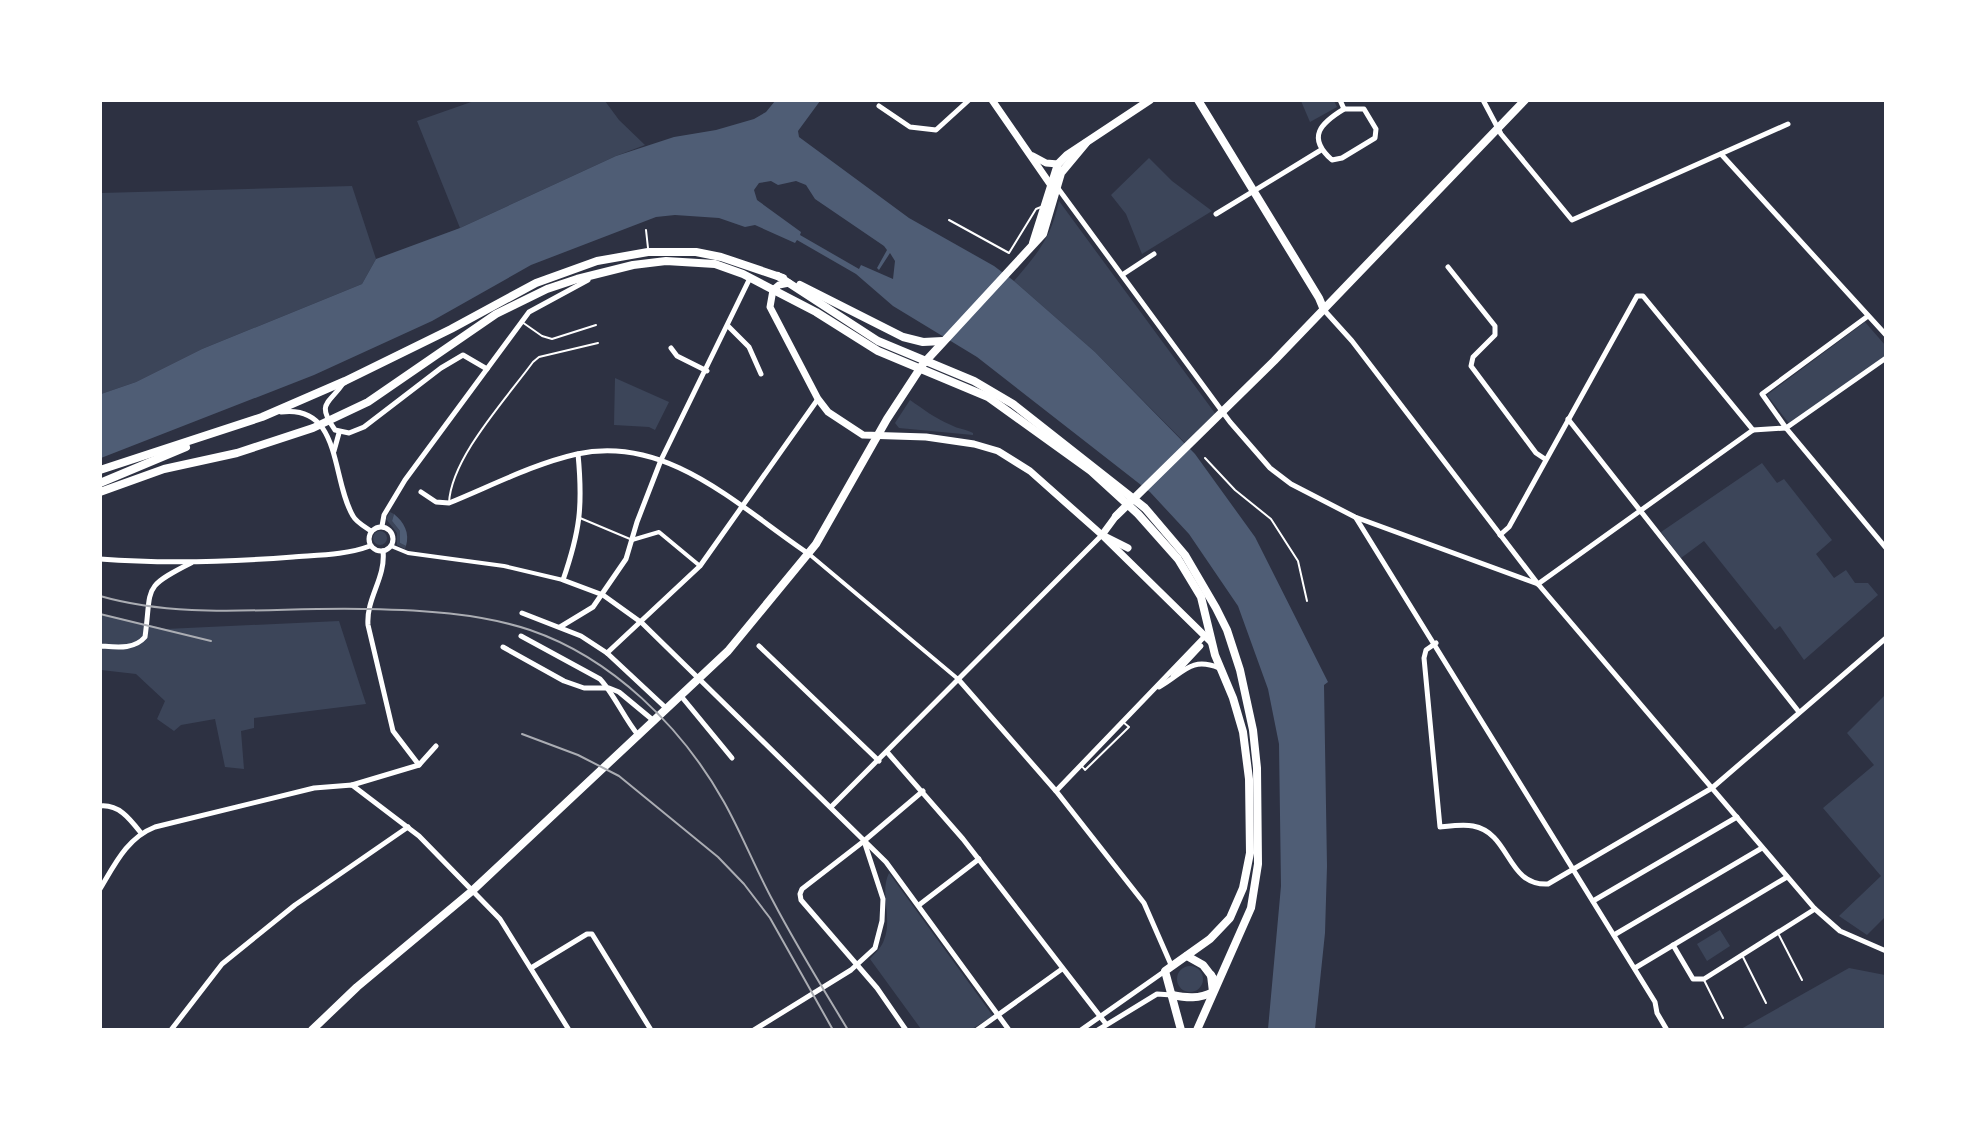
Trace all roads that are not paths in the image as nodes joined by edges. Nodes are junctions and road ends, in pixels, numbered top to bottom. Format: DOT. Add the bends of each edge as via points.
graph roads {
  1 [pos="969,100"];
  2 [pos="992,100"];
  3 [pos="1150,100"];
  4 [pos="1198,100"];
  5 [pos="1340,100"];
  6 [pos="1483,100"];
  7 [pos="1525,100"];
  8 [pos="879,106"];
  9 [pos="1344,109"];
  10 [pos="1788,124"];
  11 [pos="1497,128"];
  12 [pos="1086,143"];
  13 [pos="1321,150"];
  14 [pos="1031,154"];
  15 [pos="1720,154"];
  16 [pos="1058,164"];
  17 [pos="1053,185"];
  18 [pos="1254,190"];
  19 [pos="1044,206"];
  20 [pos="1216,214"];
  21 [pos="949,220"];
  22 [pos="646,230"];
  23 [pos="1031,248"];
  24 [pos="648,252"];
  25 [pos="1154,254"];
  26 [pos="1448,267"];
  27 [pos="612,270"];
  28 [pos="1122,275"];
  29 [pos="778,276"];
  30 [pos="750,278"];
  31 [pos="789,283"];
  32 [pos="773,290"];
  33 [pos="1324,310"];
  34 [pos="1868,316"];
  35 [pos="522,322"];
  36 [pos="596,325"];
  37 [pos="728,326"];
  38 [pos="1886,335"];
  39 [pos="943,341"];
  40 [pos="598,344"];
  41 [pos="671,348"];
  42 [pos="1886,358"];
  43 [pos="488,369"];
  44 [pos="706,371"];
  45 [pos="761,374"];
  46 [pos="345,381"];
  47 [pos="818,399"];
  48 [pos="1223,411"];
  49 [pos="262,417"];
  50 [pos="1568,419"];
  51 [pos="1786,428"];
  52 [pos="1753,430"];
  53 [pos="339,433"];
  54 [pos="878,435"];
  55 [pos="333,453"];
  56 [pos="578,454"];
  57 [pos="1205,458"];
  58 [pos="1545,459"];
  59 [pos="661,460"];
  60 [pos="100,470"];
  61 [pos="405,480"];
  62 [pos="100,483"];
  63 [pos="411,484"];
  64 [pos="100,492"];
  65 [pos="421,492"];
  66 [pos="449,503"];
  67 [pos="743,508"];
  68 [pos="1638,511"];
  69 [pos="1116,516"];
  70 [pos="1355,517"];
  71 [pos="580,518"];
  72 [pos="382,526"];
  73 [pos="371,531"];
  74 [pos="1102,535"];
  75 [pos="1500,535"];
  76 [pos="632,540"];
  77 [pos="370,546"];
  78 [pos="391,546"];
  79 [pos="1128,548"];
  80 [pos="1886,548"];
  81 [pos="383,551"];
  82 [pos="809,554"];
  83 [pos="100,559"];
  84 [pos="192,563"];
  85 [pos="700,566"];
  86 [pos="563,580"];
  87 [pos="1538,584"];
  88 [pos="603,596"];
  89 [pos="1307,601"];
  90 [pos="522,613"];
  91 [pos="642,623"];
  92 [pos="560,627"];
  93 [pos="1210,635"];
  94 [pos="521,636"];
  95 [pos="1886,638"];
  96 [pos="1436,643"];
  97 [pos="100,646"];
  98 [pos="759,646"];
  99 [pos="503,647"];
  100 [pos="607,653"];
  101 [pos="1221,669"];
  102 [pos="957,679"];
  103 [pos="699,680"];
  104 [pos="1166,684"];
  105 [pos="609,688"];
  106 [pos="1155,689"];
  107 [pos="681,696"];
  108 [pos="665,711"];
  109 [pos="1799,712"];
  110 [pos="655,720"];
  111 [pos="638,735"];
  112 [pos="436,746"];
  113 [pos="887,752"];
  114 [pos="732,758"];
  115 [pos="879,761"];
  116 [pos="419,765"];
  117 [pos="352,785"];
  118 [pos="1712,788"];
  119 [pos="923,791"];
  120 [pos="1056,791"];
  121 [pos="100,806"];
  122 [pos="831,807"];
  123 [pos="1737,817"];
  124 [pos="408,827"];
  125 [pos="141,833"];
  126 [pos="864,841"];
  127 [pos="1762,848"];
  128 [pos="979,860"];
  129 [pos="1574,868"];
  130 [pos="1787,877"];
  131 [pos="100,889"];
  132 [pos="472,891"];
  133 [pos="1593,902"];
  134 [pos="919,904"];
  135 [pos="1815,909"];
  136 [pos="1778,932"];
  137 [pos="1614,935"];
  138 [pos="1673,945"];
  139 [pos="1886,951"];
  140 [pos="1742,954"];
  141 [pos="1187,956"];
  142 [pos="531,968"];
  143 [pos="1635,968"];
  144 [pos="1062,969"];
  145 [pos="1168,969"];
  146 [pos="1704,978"];
  147 [pos="1802,981"];
  148 [pos="1214,983"];
  149 [pos="1172,995"];
  150 [pos="1197,997"];
  151 [pos="1208,1001"];
  152 [pos="1766,1003"];
  153 [pos="998,1014"];
  154 [pos="1100,1016"];
  155 [pos="1723,1018"];
  156 [pos="1106,1024"];
  157 [pos="171,1029"];
  158 [pos="312,1029"];
  159 [pos="568,1029"];
  160 [pos="651,1029"];
  161 [pos="754,1029"];
  162 [pos="906,1029"];
  163 [pos="977,1029"];
  164 [pos="1009,1029"];
  165 [pos="1081,1029"];
  166 [pos="1098,1029"];
  167 [pos="1181,1029"];
  168 [pos="1197,1029"];
  169 [pos="1667,1029"];
  1 -- 8 [label="street" via="936,130 910,127"];
  2 -- 14 [label="street"];
  3 -- 12 [label="main road"];
  4 -- 18 [label="main road"];
  5 -- 9 [label="street"];
  6 -- 11 [label="street"];
  7 -- 11 [label="main road"];
  9 -- 13 [label="street" via="1324,122 1318,139"];
  9 -- 13 [label="street" via="1364,109 1376,129 1375,138 1342,158 1332,159"];
  10 -- 15 [label="street"];
  11 -- 15 [label="street" via="1572,220"];
  11 -- 33 [label="main road"];
  12 -- 16 [label="main road"];
  12 -- 17 [label="main road"];
  13 -- 18 [label="street"];
  14 -- 16 [label="street" via="1046,164"];
  14 -- 17 [label="street"];
  15 -- 34 [label="street"];
  16 -- 17 [label="main road"];
  17 -- 19 [label="main road"];
  17 -- 23 [label="main road" via="1046,228"];
  17 -- 28 [label="street"];
  18 -- 20 [label="street"];
  18 -- 33 [label="main road"];
  19 -- 21 [label="lane" via="1036,209 1009,253"];
  19 -- 23 [label="main road"];
  22 -- 24 [label="lane"];
  23 -- 39 [label="main road"];
  24 -- 29 [label="main road" via="709,254"];
  24 -- 46 [label="main road" via="597,261 536,283 451,330"];
  25 -- 28 [label="street"];
  26 -- 58 [label="street" via="1495,326 1495,335 1473,357 1471,366 1536,453"];
  27 -- 30 [label="main road" via="648,263 699,262"];
  27 -- 35 [label="street" via="548,300"];
  27 -- 64 [label="main road" via="567,282 515,304 395,386 313,428 237,453 164,469"];
  28 -- 48 [label="street"];
  29 -- 31 [label="main road"];
  29 -- 39 [label="main road" via="915,341"];
  30 -- 32 [label="main road"];
  30 -- 37 [label="street"];
  31 -- 32 [label="street"];
  31 -- 148 [label="main road" via="878,340 992,390 1145,508 1194,570 1227,630 1247,699 1255,748 1258,864 1251,908"];
  32 -- 47 [label="street" via="770,307"];
  32 -- 93 [label="main road" via="878,351 988,397 1091,471 1138,514 1178,559 1201,597"];
  33 -- 48 [label="main road"];
  33 -- 75 [label="street"];
  34 -- 38 [label="street"];
  34 -- 51 [label="street" via="1762,394"];
  35 -- 36 [label="lane" via="552,339"];
  35 -- 43 [label="street"];
  37 -- 44 [label="street"];
  37 -- 45 [label="street" via="750,347"];
  39 -- 54 [label="main road" via="923,364"];
  40 -- 66 [label="lane" via="539,357 533,362 460,461"];
  41 -- 44 [label="street" via="677,356"];
  42 -- 51 [label="street"];
  43 -- 53 [label="street" via="463,355 364,427"];
  43 -- 61 [label="street"];
  44 -- 59 [label="street"];
  46 -- 49 [label="main road"];
  46 -- 53 [label="street" via="324,406 330,424"];
  47 -- 54 [label="street" via="828,412 859,433"];
  47 -- 67 [label="street"];
  48 -- 69 [label="main road"];
  48 -- 70 [label="street" via="1270,468 1291,484"];
  49 -- 55 [label="street" via="282,411 306,413 325,428"];
  49 -- 60 [label="main road"];
  49 -- 62 [label="main road"];
  50 -- 52 [label="street" via="1636,296 1643,296"];
  50 -- 58 [label="street"];
  50 -- 68 [label="street"];
  51 -- 52 [label="street"];
  51 -- 80 [label="street"];
  52 -- 68 [label="street"];
  53 -- 55 [label="street"];
  54 -- 74 [label="street" via="926,437 992,448 1030,471"];
  54 -- 82 [label="main road"];
  55 -- 73 [label="street" via="342,492 354,519"];
  56 -- 59 [label="street" via="615,451"];
  56 -- 66 [label="street"];
  56 -- 71 [label="street"];
  57 -- 89 [label="lane" via="1235,490 1271,519 1298,561"];
  58 -- 75 [label="street" via="1509,527"];
  59 -- 67 [label="street" via="702,478"];
  59 -- 76 [label="street"];
  61 -- 63 [label="street"];
  61 -- 72 [label="street" via="384,515"];
  65 -- 66 [label="street" via="436,502"];
  67 -- 82 [label="street"];
  67 -- 85 [label="street"];
  68 -- 87 [label="street"];
  68 -- 109 [label="street"];
  69 -- 74 [label="street"];
  70 -- 87 [label="street"];
  70 -- 96 [label="street"];
  71 -- 76 [label="lane"];
  71 -- 86 [label="street"];
  72 -- 73 [label="street"];
  72 -- 78 [label="street" via="392,534"];
  73 -- 77 [label="street"];
  74 -- 79 [label="street"];
  74 -- 93 [label="street"];
  74 -- 102 [label="street"];
  75 -- 87 [label="street"];
  76 -- 85 [label="street" via="659,532"];
  76 -- 88 [label="street" via="627,559"];
  77 -- 81 [label="street"];
  77 -- 84 [label="street" via="331,554"];
  78 -- 81 [label="street"];
  78 -- 86 [label="street" via="408,553 504,566"];
  81 -- 116 [label="street" via="384,568 372,598 368,625 393,731"];
  82 -- 102 [label="street"];
  82 -- 103 [label="main road" via="746,634"];
  83 -- 84 [label="street"];
  84 -- 97 [label="street" via="158,581 150,590 142,641 128,647"];
  85 -- 91 [label="street"];
  86 -- 88 [label="street"];
  87 -- 118 [label="street"];
  88 -- 91 [label="street"];
  88 -- 92 [label="street" via="593,607"];
  90 -- 92 [label="street"];
  91 -- 100 [label="street"];
  91 -- 103 [label="street"];
  92 -- 100 [label="street"];
  93 -- 101 [label="main road"];
  93 -- 104 [label="street"];
  93 -- 106 [label="street"];
  94 -- 105 [label="street" via="600,679"];
  95 -- 109 [label="street"];
  96 -- 129 [label="street"];
  96 -- 129 [label="street" via="1426,650 1424,658 1440,827 1473,825 1482,829 1501,845 1522,877 1534,885 1548,884"];
  98 -- 115 [label="street"];
  99 -- 105 [label="street" via="564,681"];
  100 -- 108 [label="street"];
  101 -- 104 [label="street" via="1206,663 1191,665"];
  101 -- 141 [label="main road" via="1237,710 1248,758 1249,865 1230,918"];
  102 -- 113 [label="street"];
  102 -- 120 [label="street"];
  103 -- 107 [label="main road"];
  103 -- 122 [label="street"];
  104 -- 106 [label="street"];
  105 -- 110 [label="street"];
  105 -- 111 [label="street"];
  106 -- 120 [label="street"];
  107 -- 108 [label="main road"];
  107 -- 114 [label="street"];
  108 -- 110 [label="main road"];
  109 -- 118 [label="street"];
  110 -- 111 [label="main road"];
  111 -- 132 [label="main road"];
  112 -- 116 [label="street"];
  113 -- 115 [label="street"];
  113 -- 119 [label="street"];
  115 -- 122 [label="street"];
  116 -- 117 [label="street"];
  117 -- 124 [label="street"];
  117 -- 125 [label="street" via="314,788"];
  118 -- 123 [label="street"];
  118 -- 129 [label="street"];
  119 -- 126 [label="street"];
  119 -- 128 [label="street"];
  120 -- 145 [label="street" via="1144,903"];
  121 -- 125 [label="street" via="115,807"];
  122 -- 126 [label="street"];
  123 -- 127 [label="street"];
  123 -- 133 [label="street"];
  124 -- 132 [label="street"];
  124 -- 157 [label="street" via="295,905 222,964"];
  125 -- 131 [label="street" via="123,852"];
  126 -- 134 [label="street"];
  126 -- 161 [label="street" via="883,911 875,948 861,962"];
  126 -- 162 [label="street" via="802,889 801,900 877,988"];
  127 -- 130 [label="street"];
  127 -- 137 [label="street"];
  128 -- 134 [label="street"];
  128 -- 144 [label="street"];
  129 -- 133 [label="street"];
  130 -- 135 [label="street"];
  130 -- 138 [label="street"];
  132 -- 142 [label="street" via="500,919"];
  132 -- 158 [label="main road"];
  133 -- 137 [label="street"];
  134 -- 153 [label="street"];
  135 -- 136 [label="street"];
  135 -- 139 [label="street" via="1840,931"];
  136 -- 140 [label="street"];
  136 -- 147 [label="lane"];
  137 -- 143 [label="street"];
  138 -- 143 [label="street"];
  138 -- 146 [label="street" via="1693,979"];
  140 -- 146 [label="street"];
  140 -- 152 [label="lane"];
  141 -- 145 [label="main road"];
  141 -- 148 [label="main road" via="1203,965"];
  142 -- 159 [label="street"];
  142 -- 160 [label="street" via="592,934"];
  143 -- 169 [label="street"];
  144 -- 153 [label="street"];
  144 -- 154 [label="street"];
  145 -- 149 [label="main road"];
  145 -- 154 [label="street"];
  146 -- 155 [label="lane"];
  148 -- 150 [label="main road"];
  148 -- 151 [label="main road"];
  149 -- 150 [label="main road"];
  149 -- 156 [label="street" via="1157,994"];
  149 -- 167 [label="main road"];
  150 -- 151 [label="main road"];
  151 -- 168 [label="main road"];
  153 -- 163 [label="street"];
  153 -- 164 [label="street"];
  154 -- 156 [label="street"];
  154 -- 165 [label="street"];
  156 -- 166 [label="street"];
}
